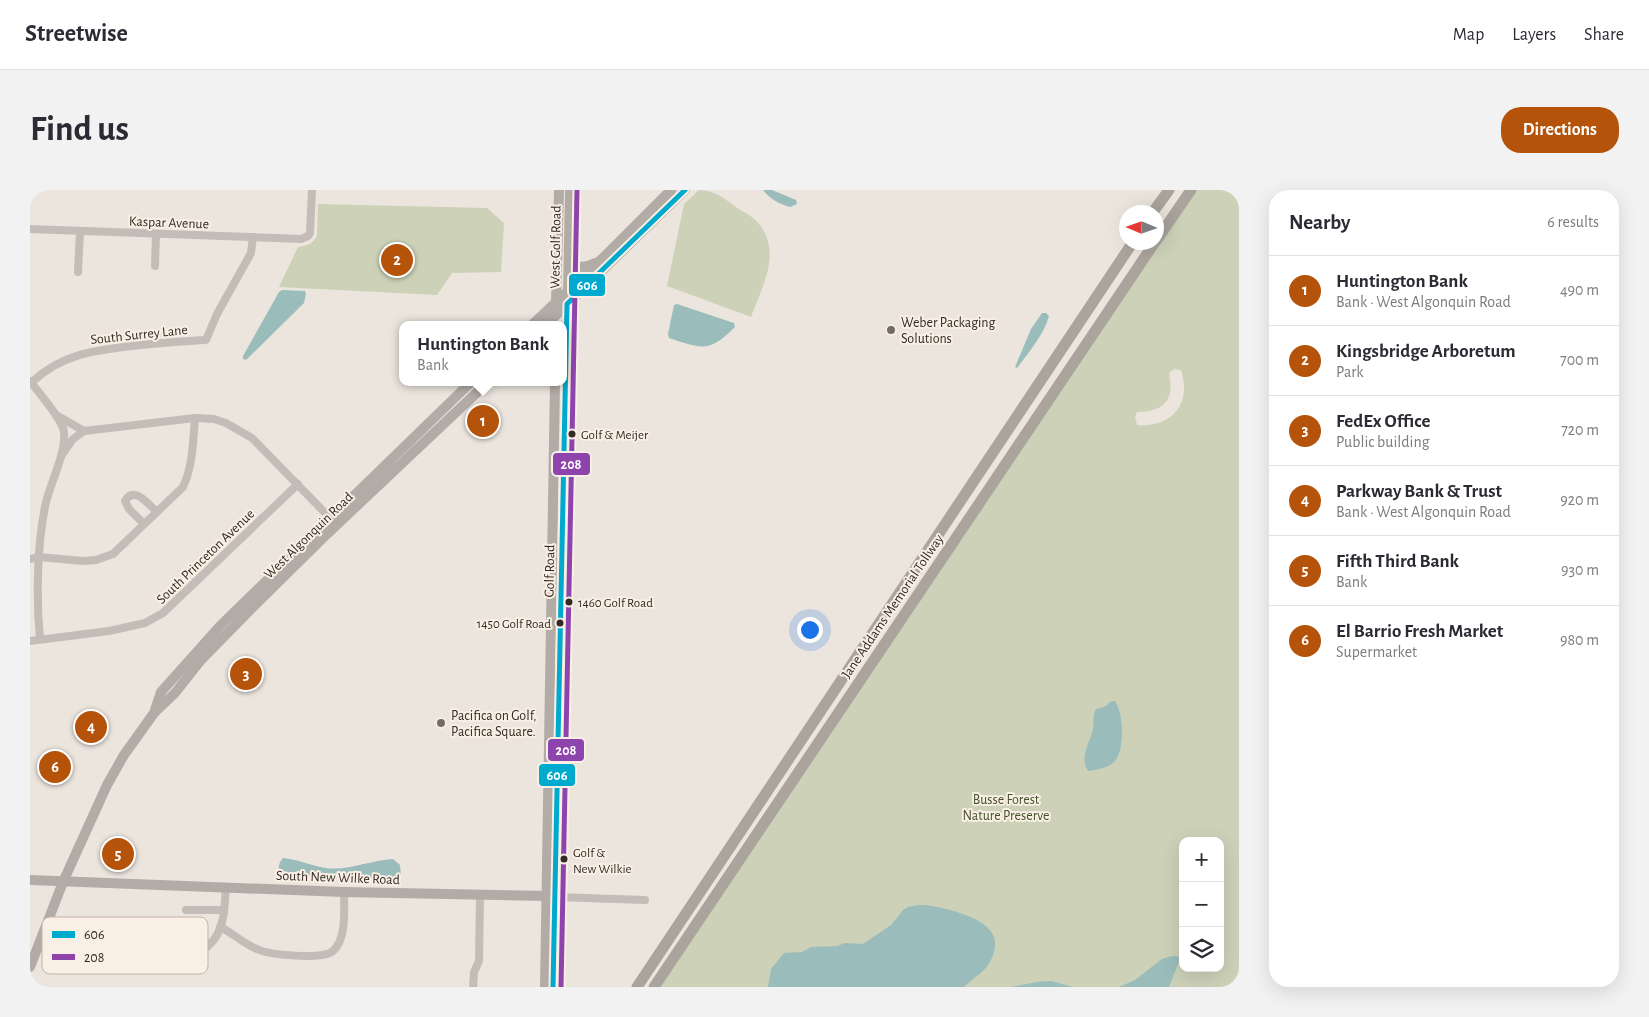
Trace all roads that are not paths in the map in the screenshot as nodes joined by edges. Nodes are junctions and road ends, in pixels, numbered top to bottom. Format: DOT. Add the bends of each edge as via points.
graph roads {
  1 [pos="312,190"];
  2 [pos="559,190"];
  3 [pos="570,190"];
  4 [pos="671,190"];
  5 [pos="685,190"];
  6 [pos="1159,190"];
  7 [pos="1169,190"];
  8 [pos="1191,190"];
  9 [pos="1149,205"];
  10 [pos="1158,205"];
  11 [pos="30,228"];
  12 [pos="1164,230"];
  13 [pos="80,231"];
  14 [pos="156,234"];
  15 [pos="253,237"];
  16 [pos="1127,250"];
  17 [pos="1151,250"];
  18 [pos="568,258"];
  19 [pos="600,261"];
  20 [pos="155,266"];
  21 [pos="78,272"];
  22 [pos="567,291"];
  23 [pos="556,302"];
  24 [pos="567,304"];
  25 [pos="556,320"];
  26 [pos="536,321"];
  27 [pos="567,321"];
  28 [pos="30,382"];
  29 [pos="467,386"];
  30 [pos="484,386"];
  31 [pos="555,386"];
  32 [pos="566,386"];
  33 [pos="54,414"];
  34 [pos="195,418"];
  35 [pos="84,431"];
  36 [pos="61,456"];
  37 [pos="298,484"];
  38 [pos="157,512"];
  39 [pos="334,522"];
  40 [pos="144,524"];
  41 [pos="39,557"];
  42 [pos="30,559"];
  43 [pos="40,640"];
  44 [pos="30,641"];
  45 [pos="30,880"];
  46 [pos="63,882"];
  47 [pos="226,887"];
  48 [pos="344,892"];
  49 [pos="480,895"];
  50 [pos="550,896"];
  51 [pos="645,900"];
  52 [pos="186,910"];
  53 [pos="224,910"];
  54 [pos="50,917"];
  55 [pos="220,927"];
  56 [pos="42,937"];
  57 [pos="208,946"];
  58 [pos="30,968"];
  59 [pos="473,987"];
  60 [pos="544,987"];
  61 [pos="553,987"];
  62 [pos="637,987"];
  63 [pos="654,987"];
  1 -- 15 [label="street, Kaspar Avenue" via="310,233 306,237"];
  2 -- 23 [label="main road, West Golf Road"];
  3 -- 18 [label="main road, West Golf Road"];
  4 -- 19 [label="main road"];
  5 -- 24 [label="main road"];
  6 -- 9 [label="highway"];
  7 -- 10 [label="highway"];
  8 -- 12 [label="highway, Jane Addams Memorial Tollway"];
  11 -- 13 [label="street, Kaspar Avenue"];
  13 -- 14 [label="street, Kaspar Avenue"];
  13 -- 21 [label="street"];
  14 -- 15 [label="street, Kaspar Avenue"];
  14 -- 20 [label="street"];
  15 -- 28 [label="street, South Surrey Lane" via="251,253 206,340 96,350 57,363"];
  16 -- 62 [label="highway, Jane Addams Memorial Tollway"];
  17 -- 63 [label="highway, Jane Addams Memorial Tollway"];
  18 -- 19 [label="main road" via="579,267"];
  18 -- 22 [label="main road, West Golf Road"];
  19 -- 22 [label="main road"];
  22 -- 23 [label="main road"];
  22 -- 24 [label="main road, West Golf Road"];
  23 -- 25 [label="main road"];
  23 -- 26 [label="main road"];
  24 -- 25 [label="main road"];
  24 -- 27 [label="main road, Golf Road"];
  28 -- 33 [label="street"];
  29 -- 39 [label="main road, West Algonquin Road"];
  30 -- 39 [label="main road, West Algonquin Road"];
  31 -- 50 [label="main road, Golf Road"];
  32 -- 50 [label="main road, Golf Road" via="562,656"];
  33 -- 35 [label="street"];
  33 -- 36 [label="street" via="64,431"];
  34 -- 35 [label="street"];
  34 -- 37 [label="street" via="220,421 252,438"];
  34 -- 38 [label="street" via="189,474 183,487"];
  35 -- 36 [label="street" via="73,439"];
  36 -- 41 [label="street" via="46,502"];
  37 -- 39 [label="street"];
  37 -- 43 [label="street, South Princeton Avenue" via="163,613 145,623 110,631"];
  38 -- 40 [label="street"];
  38 -- 40 [label="street" via="138,495 128,496 125,502 129,509"];
  39 -- 46 [label="main road, West Algonquin Road" via="220,626 161,692 154,713 107,786"];
  40 -- 41 [label="street" via="113,554 96,560"];
  41 -- 42 [label="street"];
  41 -- 43 [label="street"];
  43 -- 44 [label="street, South Princeton Avenue"];
  45 -- 46 [label="main road, South New Wilke Road"];
  46 -- 47 [label="main road, South New Wilke Road"];
  46 -- 54 [label="main road, West Algonquin Road"];
  47 -- 48 [label="main road, South New Wilke Road"];
  47 -- 53 [label="street"];
  48 -- 49 [label="main road, South New Wilke Road"];
  48 -- 55 [label="street" via="343,932 334,951 328,954 305,956 260,951"];
  49 -- 50 [label="main road, South New Wilke Road"];
  49 -- 59 [label="street" via="479,961"];
  50 -- 51 [label="street, South New Wilke Road"];
  50 -- 60 [label="main road, Golf Road"];
  50 -- 61 [label="main road, Golf Road"];
  52 -- 53 [label="street"];
  53 -- 55 [label="street"];
  55 -- 57 [label="street"];
  56 -- 58 [label="main road, West Algonquin Road"];
}
